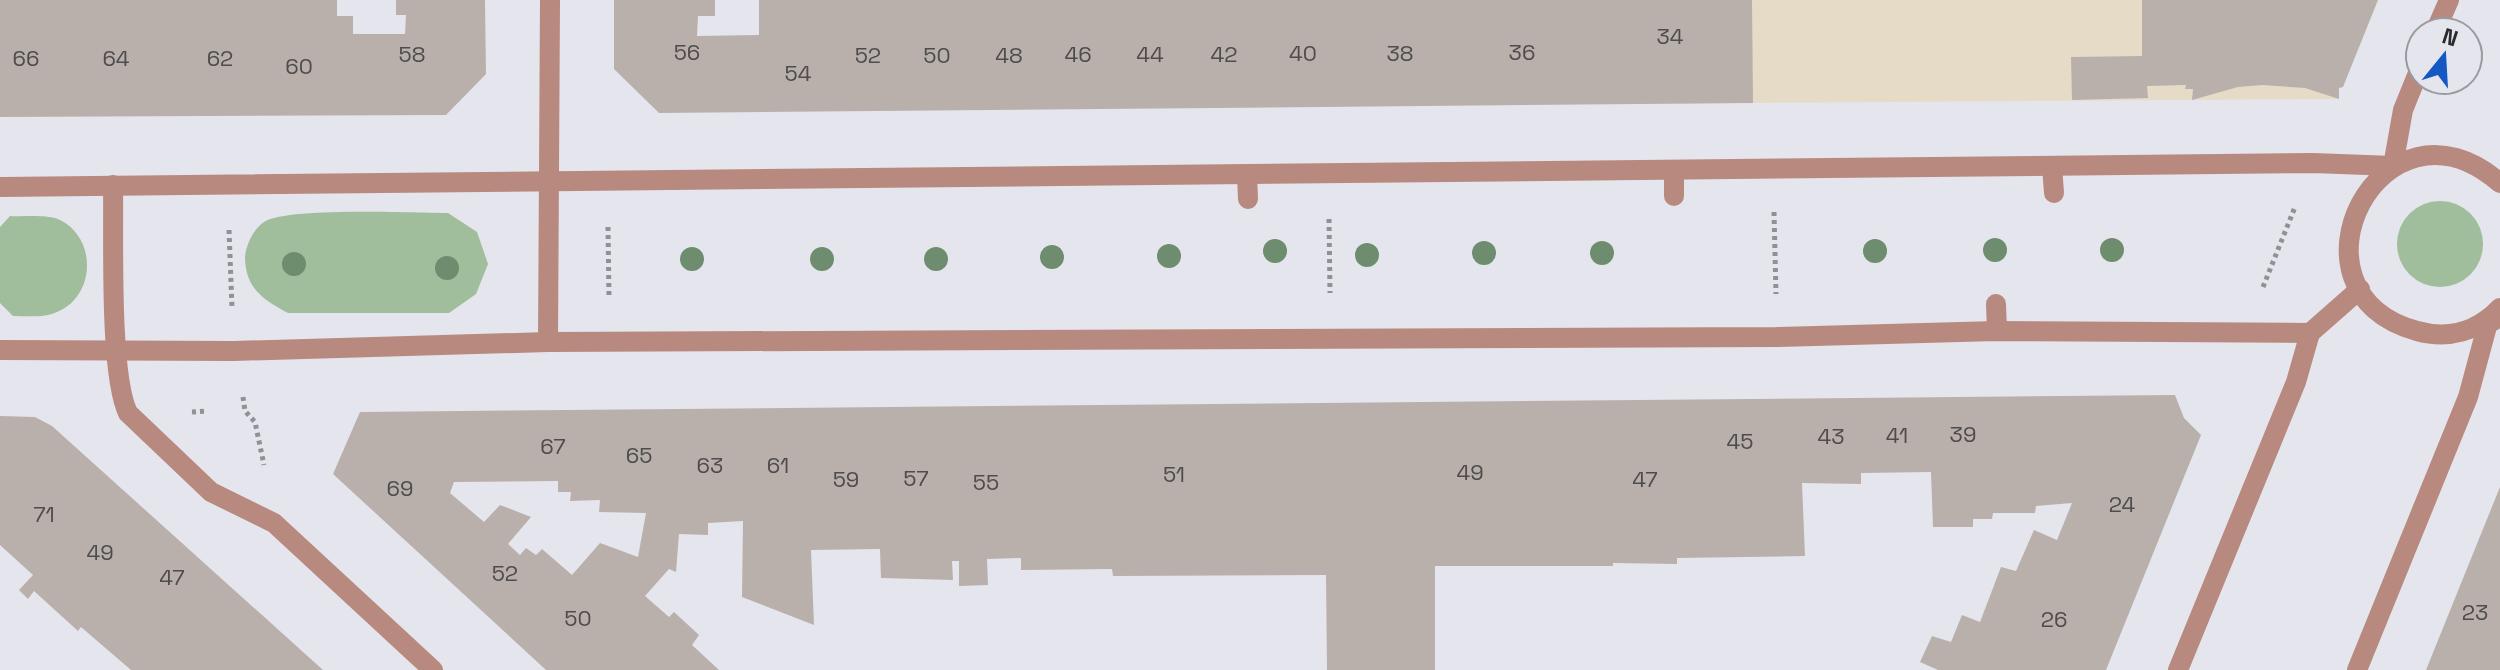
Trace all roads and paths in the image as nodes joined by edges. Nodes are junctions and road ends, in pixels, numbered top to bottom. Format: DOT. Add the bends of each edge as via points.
graph roads {
  1 [pos="550,0"];
  2 [pos="2409,96"];
  3 [pos="2052,166"];
  4 [pos="2393,166"];
  5 [pos="1674,170"];
  6 [pos="1247,175"];
  7 [pos="551,179"];
  8 [pos="2500,183"];
  9 [pos="227,184"];
  10 [pos="113,185"];
  11 [pos="0,187"];
  12 [pos="2054,193"];
  13 [pos="1674,196"];
  14 [pos="1248,199"];
  15 [pos="2296,205"];
  16 [pos="1774,209"];
  17 [pos="1329,216"];
  18 [pos="608,225"];
  19 [pos="2263,289"];
  20 [pos="2360,289"];
  21 [pos="1330,294"];
  22 [pos="609,299"];
  23 [pos="1996,304"];
  24 [pos="1776,308"];
  25 [pos="2496,317"];
  26 [pos="1997,331"];
  27 [pos="2310,333"];
  28 [pos="548,342"];
  29 [pos="0,350"];
  30 [pos="118,351"];
  31 [pos="234,351"];
  32 [pos="274,523"];
  33 [pos="433,670"];
  34 [pos="2178,670"];
  35 [pos="2357,670"];
  1 -- 7 [label="street"];
  2 -- 4 [label="street"];
  3 -- 4 [label="street"];
  3 -- 5 [label="street"];
  3 -- 12 [label="street"];
  4 -- 8 [label="street" via="2423,157 2454,156 2483,168"];
  4 -- 20 [label="street" via="2367,189 2350,221 2348,256"];
  5 -- 6 [label="street"];
  5 -- 13 [label="street"];
  6 -- 7 [label="street"];
  6 -- 14 [label="street"];
  7 -- 9 [label="street"];
  7 -- 28 [label="street"];
  9 -- 10 [label="street"];
  9 -- 31 [label="path"];
  10 -- 11 [label="street"];
  10 -- 30 [label="street"];
  15 -- 19 [label="path"];
  16 -- 24 [label="path"];
  17 -- 21 [label="path"];
  18 -- 22 [label="path"];
  20 -- 25 [label="street" via="2380,314 2425,333 2473,330"];
  20 -- 27 [label="street"];
  23 -- 26 [label="street"];
  25 -- 35 [label="street"];
  26 -- 27 [label="street"];
  26 -- 28 [label="street" via="1776,337"];
  27 -- 34 [label="street" via="2296,382"];
  28 -- 31 [label="street"];
  29 -- 30 [label="street"];
  30 -- 31 [label="street"];
  30 -- 32 [label="street" via="121,400 128,413 211,492"];
  31 -- 32 [label="path" via="245,411 255,422 261,461 272,477"];
  32 -- 33 [label="street"];
}
